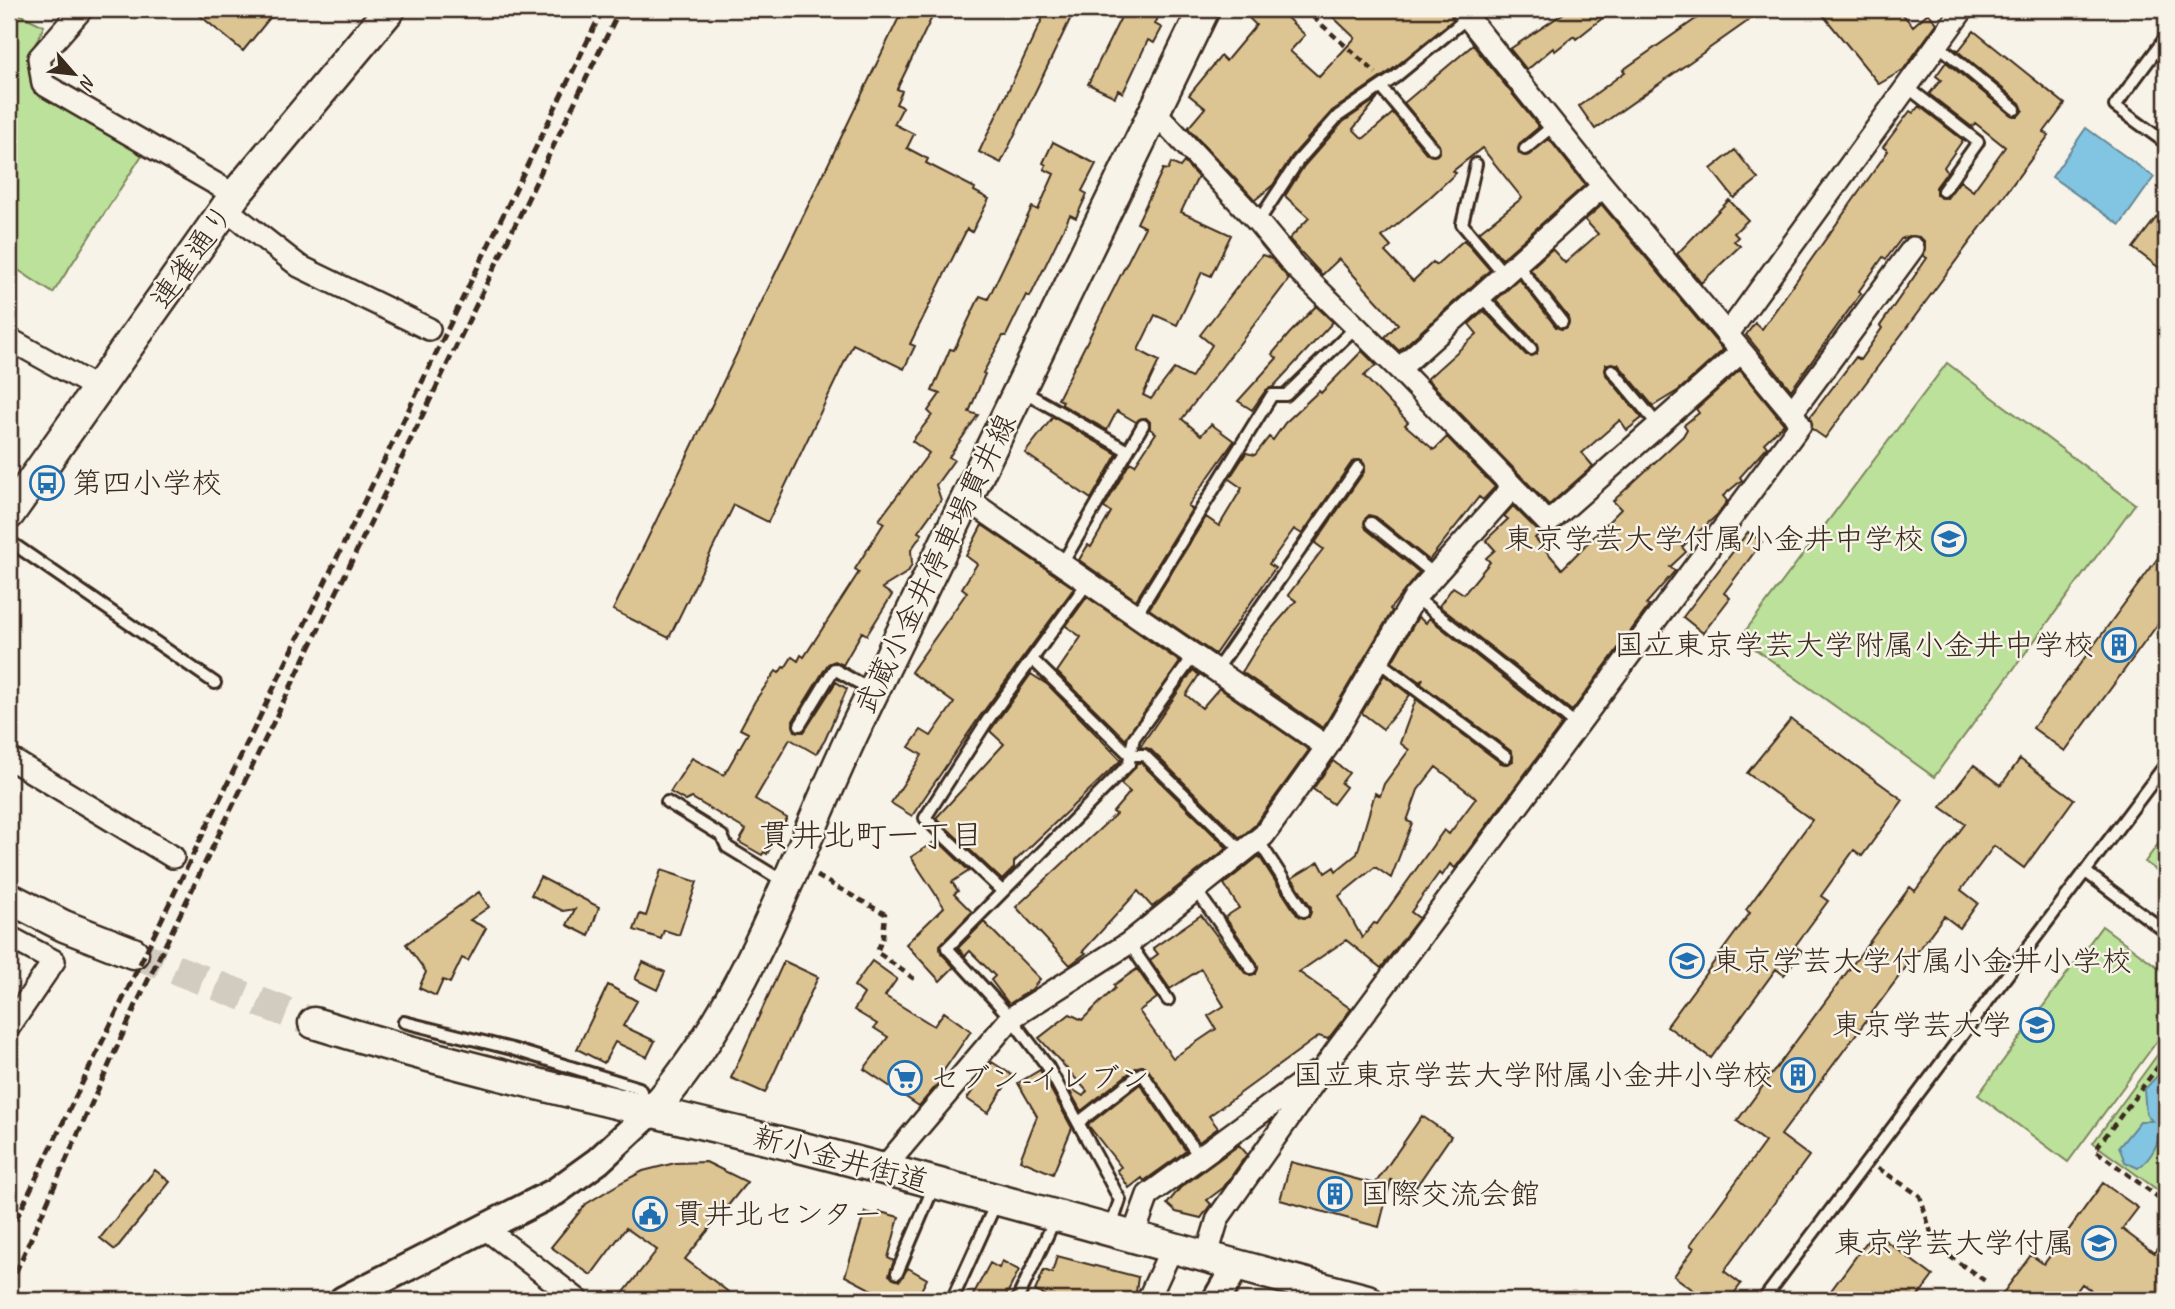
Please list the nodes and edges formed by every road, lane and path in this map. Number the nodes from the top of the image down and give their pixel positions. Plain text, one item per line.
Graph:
1 (82, 9) edge
2 (390, 9) edge
3 (1204, 9) edge
4 (1304, 9) edge
5 (1952, 13) edge
6 (1464, 14) edge
7 (2166, 39) edge
8 (1937, 44) junction
9 (1384, 85) junction
10 (1906, 86) junction
11 (2015, 109) dead end
12 (1156, 113) junction
13 (1554, 125) junction
14 (2166, 143) edge
15 (1433, 149) dead end
16 (1525, 149) dead end
17 (1476, 164) dead end
18 (1603, 186) junction
19 (1943, 191) dead end
20 (231, 202) junction
21 (1258, 222) junction
22 (1913, 248) dead end
23 (1510, 269) junction
24 (1480, 295) junction
25 (1562, 322) dead end
26 (1356, 327) junction
27 (429, 329) dead end
28 (1727, 335) junction
29 (9, 339) edge
30 (1531, 349) dead end
31 (1741, 352) junction
32 (1399, 369) junction
33 (1612, 370) dead end
34 (97, 388) junction
35 (1021, 389) junction
36 (1793, 412) junction
37 (1143, 425) dead end
38 (1658, 425) junction
39 (1128, 451) junction
40 (1358, 467) dead end
41 (19, 483) edge
42 (1512, 488) junction
43 (967, 499) junction
44 (9, 514) edge
45 (1371, 523) dead end
46 (9, 541) edge
47 (1062, 564) junction
48 (1434, 574) junction
49 (1088, 582) junction
50 (1415, 597) junction
51 (1136, 615) junction
52 (1195, 654) junction
53 (1033, 660) junction
54 (1378, 661) junction
55 (1217, 670) junction
56 (215, 683) dead end
57 (873, 691) junction
58 (800, 725) dead end
59 (1578, 726) junction
60 (1327, 747) junction
61 (1130, 755) junction
62 (1506, 757) dead end
63 (9, 758) edge
64 (2166, 764) edge
65 (667, 802) dead end
66 (1251, 846) junction
67 (173, 856) dead end
68 (790, 873) junction
69 (2087, 873) junction
70 (1196, 890) junction
71 (1002, 891) junction
72 (9, 898) edge
73 (1304, 911) dead end
74 (2166, 932) edge
75 (9, 937) edge
76 (1129, 943) junction
77 (133, 953) tunnel mouth
78 (1251, 968) dead end
79 (917, 981) dead end
80 (1168, 1000) dead end
81 (1011, 1018) junction
82 (404, 1022) dead end
83 (314, 1023) tunnel mouth
84 (9, 1027) edge
85 (2166, 1056) edge
86 (1328, 1064) junction
87 (653, 1110) junction
88 (1079, 1122) junction
89 (1198, 1155) junction
90 (1869, 1161) junction
91 (883, 1169) junction
92 (935, 1183) junction
93 (997, 1200) junction
94 (2166, 1203) edge
95 (1056, 1217) junction
96 (486, 1229) junction
97 (1121, 1235) junction
98 (1171, 1250) junction
99 (1206, 1258) junction
100 (1236, 1266) junction
101 (897, 1273) dead end
102 (1988, 1283) dead end
103 (343, 1300) edge
104 (578, 1300) edge
105 (952, 1300) edge
106 (1017, 1300) edge
107 (1148, 1300) edge
108 (1216, 1300) edge
109 (1367, 1300) edge
110 (1763, 1300) edge

1 - 20 street
2 - 20 main road, 連雀通り
3 - 12 main road, 武蔵小金井停車場貫井線
4 - 9 path
5 - 8 street
6 - 9 lane
6 - 13 street
7 - 14 lane
8 - 10 street
8 - 11 lane
9 - 15 lane
9 - 21 lane
10 - 19 lane
10 - 28 street
12 - 21 street
12 - 35 main road, 武蔵小金井停車場貫井線
13 - 16 lane
13 - 18 street
17 - 23 lane
18 - 23 street
18 - 28 street
20 - 27 street
20 - 34 main road, 連雀通り
21 - 26 street
22 - 36 street
23 - 24 street
23 - 25 lane
24 - 30 lane
24 - 32 street
26 - 32 street
26 - 51 lane
28 - 31 street
29 - 34 street
31 - 36 street
31 - 38 street
32 - 42 street
33 - 38 lane
34 - 41 main road, 連雀通り
35 - 39 lane
35 - 43 main road, 武蔵小金井停車場貫井線
36 - 59 street
37 - 39 lane
38 - 42 street
39 - 47 lane
40 - 55 lane
41 - 44 main road, 連雀通り
42 - 48 street
43 - 47 street
43 - 57 main road, 武蔵小金井停車場貫井線
45 - 48 lane
46 - 56 lane
47 - 49 street
48 - 50 street
49 - 51 street
49 - 53 lane
50 - 54 street
50 - 59 lane
51 - 52 street
52 - 55 street
52 - 61 lane
53 - 61 lane
53 - 71 lane
54 - 60 street
54 - 62 lane
55 - 60 street
57 - 58 lane
57 - 68 main road, 武蔵小金井停車場貫井線
59 - 86 street
60 - 66 street
61 - 66 lane
61 - 71 lane
63 - 67 street
64 - 69 lane
65 - 68 lane
66 - 70 street
66 - 73 lane
68 - 79 path
68 - 87 main road, 武蔵小金井停車場貫井線
69 - 74 lane
69 - 90 lane
70 - 76 street
70 - 78 lane
71 - 81 lane
72 - 77 main road
75 - 84 street
76 - 80 lane
76 - 81 street
81 - 88 lane
81 - 91 street
82 - 87 lane
83 - 87 main road, 新小金井街道
85 - 94 path
86 - 89 street
86 - 99 street
87 - 91 main road, 新小金井街道
87 - 96 street
88 - 89 lane
88 - 97 lane
89 - 97 street
90 - 102 path
90 - 110 lane
91 - 92 main road, 新小金井街道
92 - 93 main road, 新小金井街道
92 - 101 lane
93 - 95 main road, 新小金井街道
93 - 105 lane
95 - 97 main road, 新小金井街道
95 - 106 lane
96 - 103 street
96 - 104 street
97 - 98 main road, 新小金井街道
98 - 99 main road, 新小金井街道
98 - 107 street
99 - 100 main road, 新小金井街道
100 - 108 street
100 - 109 main road, 新小金井街道

